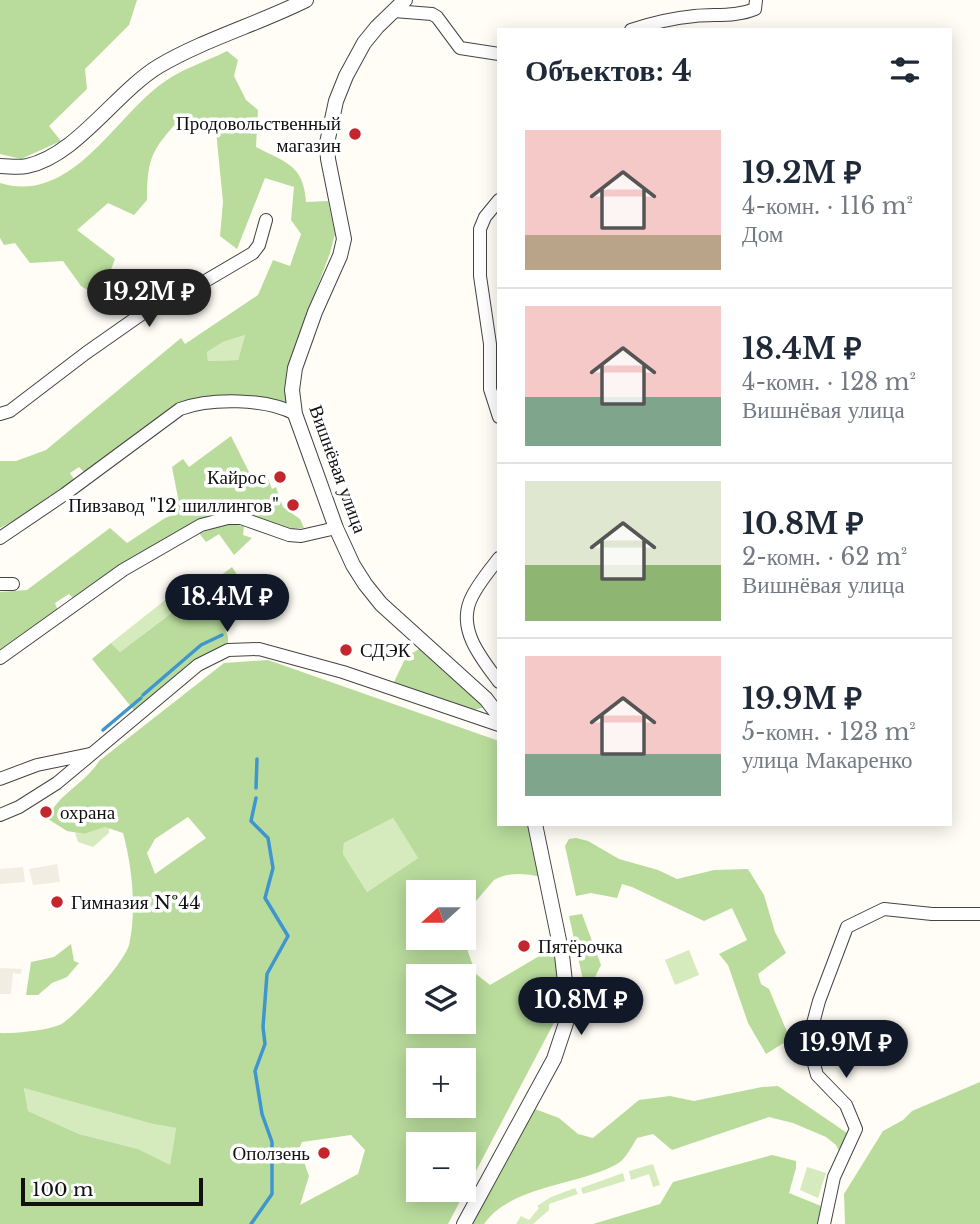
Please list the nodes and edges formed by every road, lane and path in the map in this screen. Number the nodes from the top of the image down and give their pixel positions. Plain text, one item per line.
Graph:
1 (306, 0) edge
2 (757, 0) edge
3 (400, 5) edge
4 (636, 28) edge
5 (497, 54) edge
6 (0, 166) edge
7 (497, 202) edge
8 (266, 220) dead end
9 (497, 411) edge
10 (0, 414) edge
11 (295, 414) junction
12 (336, 528) junction
13 (0, 538) edge
14 (497, 561) edge
15 (0, 658) edge
16 (497, 679) edge
17 (497, 713) edge
18 (497, 724) edge
19 (94, 753) junction
20 (0, 779) edge
21 (0, 816) edge
22 (535, 826) edge
23 (980, 914) edge
24 (464, 1224) edge
25 (824, 1224) edge

1 - 6 street
2 - 4 street
3 - 5 street
3 - 11 street, Вишнёвая улица
7 - 9 street
8 - 10 street
11 - 12 street, Вишнёвая улица
11 - 13 street
12 - 15 street
12 - 17 street, Вишнёвая улица
14 - 16 street
18 - 19 street
19 - 20 street
19 - 21 street
22 - 24 street
23 - 25 street

